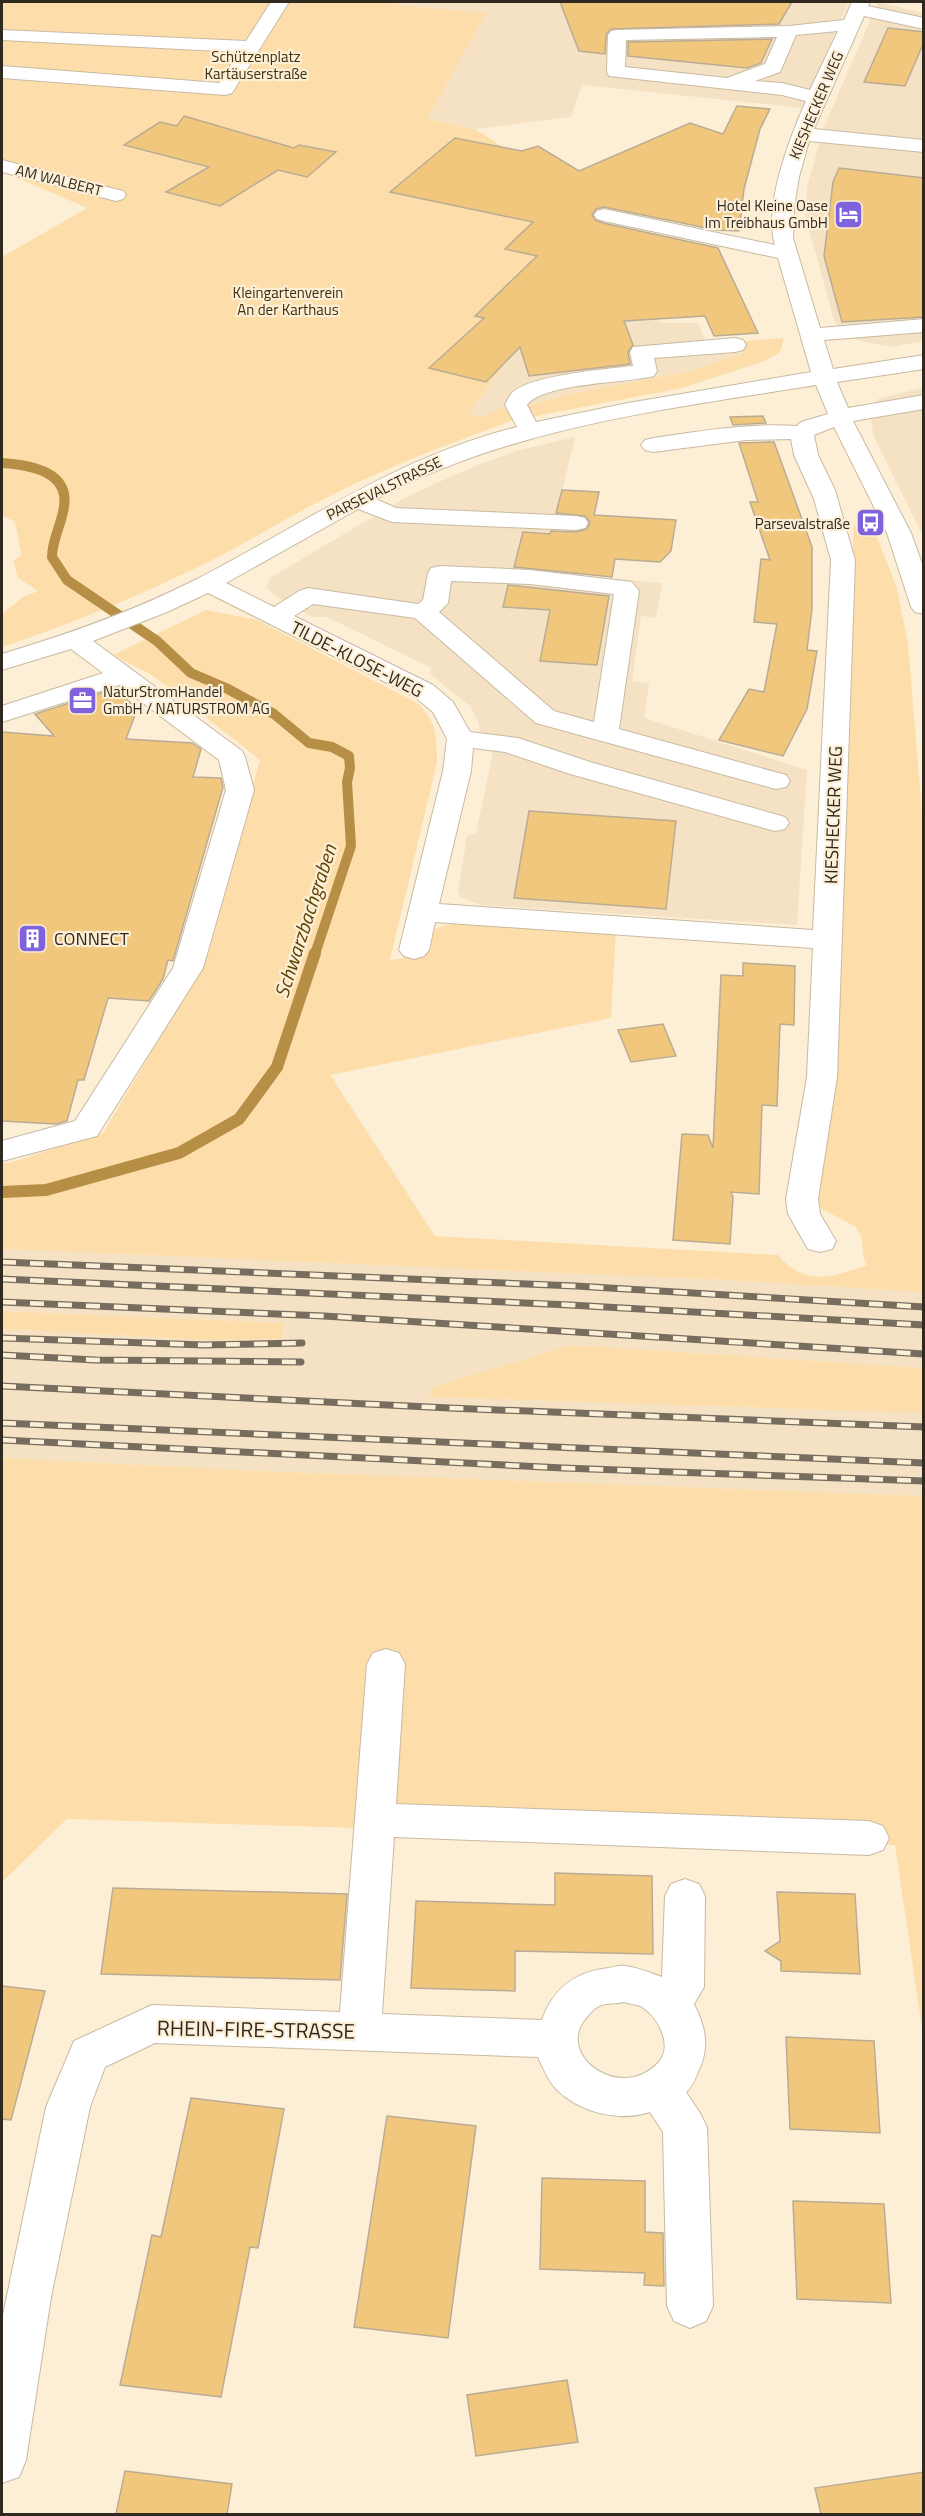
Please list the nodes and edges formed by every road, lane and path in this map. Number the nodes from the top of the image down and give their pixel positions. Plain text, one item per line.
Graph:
1 (280, 2) edge
2 (794, 12) dead end
3 (856, 12) edge
4 (924, 24) edge
5 (789, 32) junction
6 (2, 35) edge
7 (251, 47) junction
8 (2, 72) edge
9 (729, 84) junction
10 (818, 98) junction
11 (802, 134) junction
12 (924, 146) edge
13 (2, 166) edge
14 (116, 195) dead end
15 (604, 216) dead end
16 (788, 254) junction
17 (924, 325) edge
18 (811, 335) junction
19 (735, 345) dead end
20 (924, 362) edge
21 (824, 377) junction
22 (924, 402) edge
23 (841, 419) junction
24 (530, 430) junction
25 (802, 433) junction
26 (653, 445) dead end
27 (356, 499) junction
28 (576, 523) dead end
29 (207, 583) junction
30 (924, 607) edge
31 (423, 612) junction
32 (274, 617) junction
33 (85, 635) junction
34 (2, 662) edge
35 (122, 675) junction
36 (2, 714) edge
37 (605, 734) junction
38 (460, 739) junction
39 (776, 781) dead end
40 (775, 823) dead end
41 (423, 912) junction
42 (828, 940) junction
43 (414, 950) dead end
44 (2, 1151) edge
45 (820, 1241) dead end
46 (386, 1664) dead end
47 (375, 1820) junction
48 (869, 1838) dead end
49 (685, 1896) dead end
50 (666, 2004) junction
51 (360, 2032) junction
52 (556, 2039) junction
53 (659, 2090) junction
54 (690, 2306) dead end
55 (2, 2460) edge

1 - 7 street
2 - 3 street
3 - 4 street
3 - 5 street
3 - 10 street, KIESHECKER WEG
5 - 9 street
5 - 9 street
6 - 7 street
7 - 8 street
9 - 10 street
10 - 11 street, KIESHECKER WEG
11 - 12 street
11 - 16 street, KIESHECKER WEG
13 - 14 street, AM WALBERT
15 - 16 street
16 - 18 street, KIESHECKER WEG
17 - 18 street
18 - 21 street, KIESHECKER WEG
19 - 24 street
20 - 21 street, PARSEVALSTRASSE
21 - 23 street, KIESHECKER WEG
21 - 24 street, PARSEVALSTRASSE
22 - 23 street
23 - 25 street
23 - 30 street, KIESHECKER WEG
24 - 27 street, PARSEVALSTRASSE
25 - 26 street
25 - 42 street, KIESHECKER WEG
27 - 28 street
27 - 29 street, PARSEVALSTRASSE
29 - 32 street, TILDE-KLOSE-WEG
29 - 33 street, PARSEVALSTRASSE
31 - 32 street
31 - 37 street
31 - 37 street
32 - 38 street, TILDE-KLOSE-WEG
33 - 34 street, PARSEVALSTRASSE
33 - 35 street
35 - 36 street
35 - 44 street
37 - 39 street
38 - 40 street
38 - 41 street
41 - 42 street
41 - 43 street
42 - 45 street, KIESHECKER WEG
46 - 47 street
47 - 48 street
47 - 51 street
49 - 50 street
50 - 52 street
50 - 53 street
51 - 52 street, RHEIN-FIRE-STRASSE
51 - 55 street, RHEIN-FIRE-STRASSE
52 - 53 street
53 - 54 street

